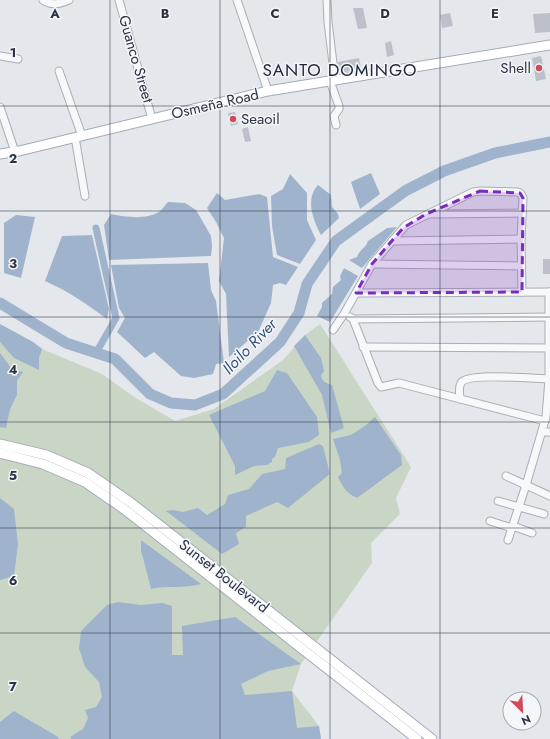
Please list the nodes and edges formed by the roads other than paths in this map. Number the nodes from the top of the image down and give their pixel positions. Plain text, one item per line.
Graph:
1 (43, 0) edge
2 (69, 0) edge
3 (119, 0) edge
4 (237, 0) edge
5 (327, 0) edge
6 (550, 45) edge
7 (0, 56) edge
8 (18, 59) dead end
9 (59, 71) dead end
10 (333, 80) junction
11 (268, 91) junction
12 (0, 107) edge
13 (152, 119) junction
14 (336, 125) dead end
15 (79, 137) junction
16 (15, 152) junction
17 (0, 154) edge
18 (86, 196) dead end
19 (522, 213) junction
20 (426, 214) junction
21 (522, 239) junction
22 (392, 241) junction
23 (372, 264) junction
24 (522, 266) junction
25 (522, 292) junction
26 (549, 292) edge
27 (356, 293) junction
28 (344, 314) junction
29 (549, 317) edge
30 (353, 319) junction
31 (333, 330) dead end
32 (363, 347) junction
33 (550, 348) edge
34 (550, 379) edge
35 (460, 399) junction
36 (549, 406) edge
37 (545, 421) junction
38 (542, 432) junction
39 (550, 432) edge
40 (0, 444) edge
41 (0, 454) edge
42 (506, 476) dead end
43 (526, 484) junction
44 (550, 496) edge
45 (498, 501) dead end
46 (519, 507) junction
47 (544, 514) dead end
48 (145, 520) junction
49 (490, 521) dead end
50 (512, 527) junction
51 (532, 533) dead end
52 (508, 540) dead end
53 (417, 739) edge
54 (432, 739) edge

1 - 2 street
3 - 13 street, Guanco Street
4 - 11 street
5 - 10 street
6 - 10 main road, Osmeña Road
7 - 8 street
9 - 15 street
10 - 11 main road, Osmeña Road
10 - 14 street
11 - 13 main road, Osmeña Road
12 - 16 street
13 - 15 main road, Osmeña Road
15 - 16 main road, Osmeña Road
15 - 18 street
16 - 17 main road, Osmeña Road
19 - 20 street
19 - 20 street
19 - 21 street
20 - 22 street
21 - 22 street
21 - 24 street
22 - 23 street
23 - 24 street
23 - 27 street
24 - 25 street
25 - 26 street
25 - 27 street
26 - 29 street
27 - 28 street
28 - 30 street
28 - 31 street
29 - 30 street
29 - 33 street
30 - 32 street
32 - 33 street
32 - 35 street
33 - 34 street
34 - 35 street
34 - 36 street
35 - 37 street
36 - 37 street
37 - 38 street
38 - 39 street
38 - 43 street
40 - 48 main road, Sunset Boulevard
41 - 48 main road, Sunset Boulevard
42 - 43 street
43 - 44 street
43 - 46 street
45 - 46 street
46 - 47 street
46 - 50 street
48 - 53 main road, Sunset Boulevard
48 - 54 main road, Sunset Boulevard
49 - 50 street
50 - 51 street
50 - 52 street

